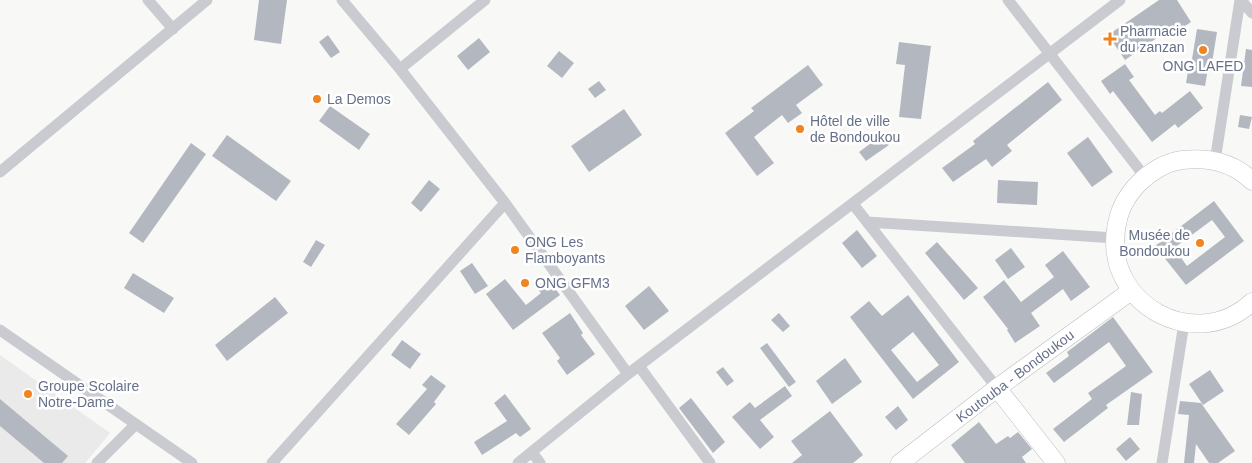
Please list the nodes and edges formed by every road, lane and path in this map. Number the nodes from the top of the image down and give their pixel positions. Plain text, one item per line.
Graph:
1 (148, 0) edge
2 (208, 0) edge
3 (342, 0) edge
4 (485, 0) edge
5 (1008, 0) edge
6 (1120, 0) edge
7 (1241, 0) edge
8 (1252, 13) edge
9 (173, 29) junction
10 (1050, 54) junction
11 (400, 69) junction
12 (1215, 161) junction
13 (0, 172) edge
14 (1145, 177) junction
15 (1252, 181) edge
16 (505, 203) junction
17 (853, 204) junction
18 (866, 222) junction
19 (1115, 238) junction
20 (1131, 291) junction
21 (1252, 302) edge
22 (1184, 323) junction
23 (0, 330) edge
24 (639, 366) junction
25 (628, 374) junction
26 (997, 388) junction
27 (136, 424) junction
28 (532, 452) junction
29 (97, 463) edge
30 (192, 463) edge
31 (272, 463) edge
32 (518, 463) edge
33 (540, 463) edge
34 (710, 463) edge
35 (900, 463) edge
36 (1056, 463) edge
37 (1162, 463) edge

1 - 9 street
2 - 9 street
3 - 11 street
4 - 11 street
5 - 10 street
6 - 10 street
7 - 8 street
7 - 12 street
9 - 13 street
10 - 14 street
10 - 17 street
11 - 16 street
12 - 14 main road
12 - 15 main road
14 - 19 main road
16 - 25 street
16 - 31 street
17 - 18 street
17 - 24 street
18 - 19 street
18 - 26 street
19 - 20 main road
20 - 22 main road
20 - 26 main road, Koutouba - Bondoukou
21 - 22 main road
22 - 37 street
23 - 27 street
24 - 25 street
24 - 34 street
25 - 28 street
26 - 35 main road, Koutouba - Bondoukou
26 - 36 main road
27 - 29 street
27 - 30 street
28 - 32 street
28 - 33 street

